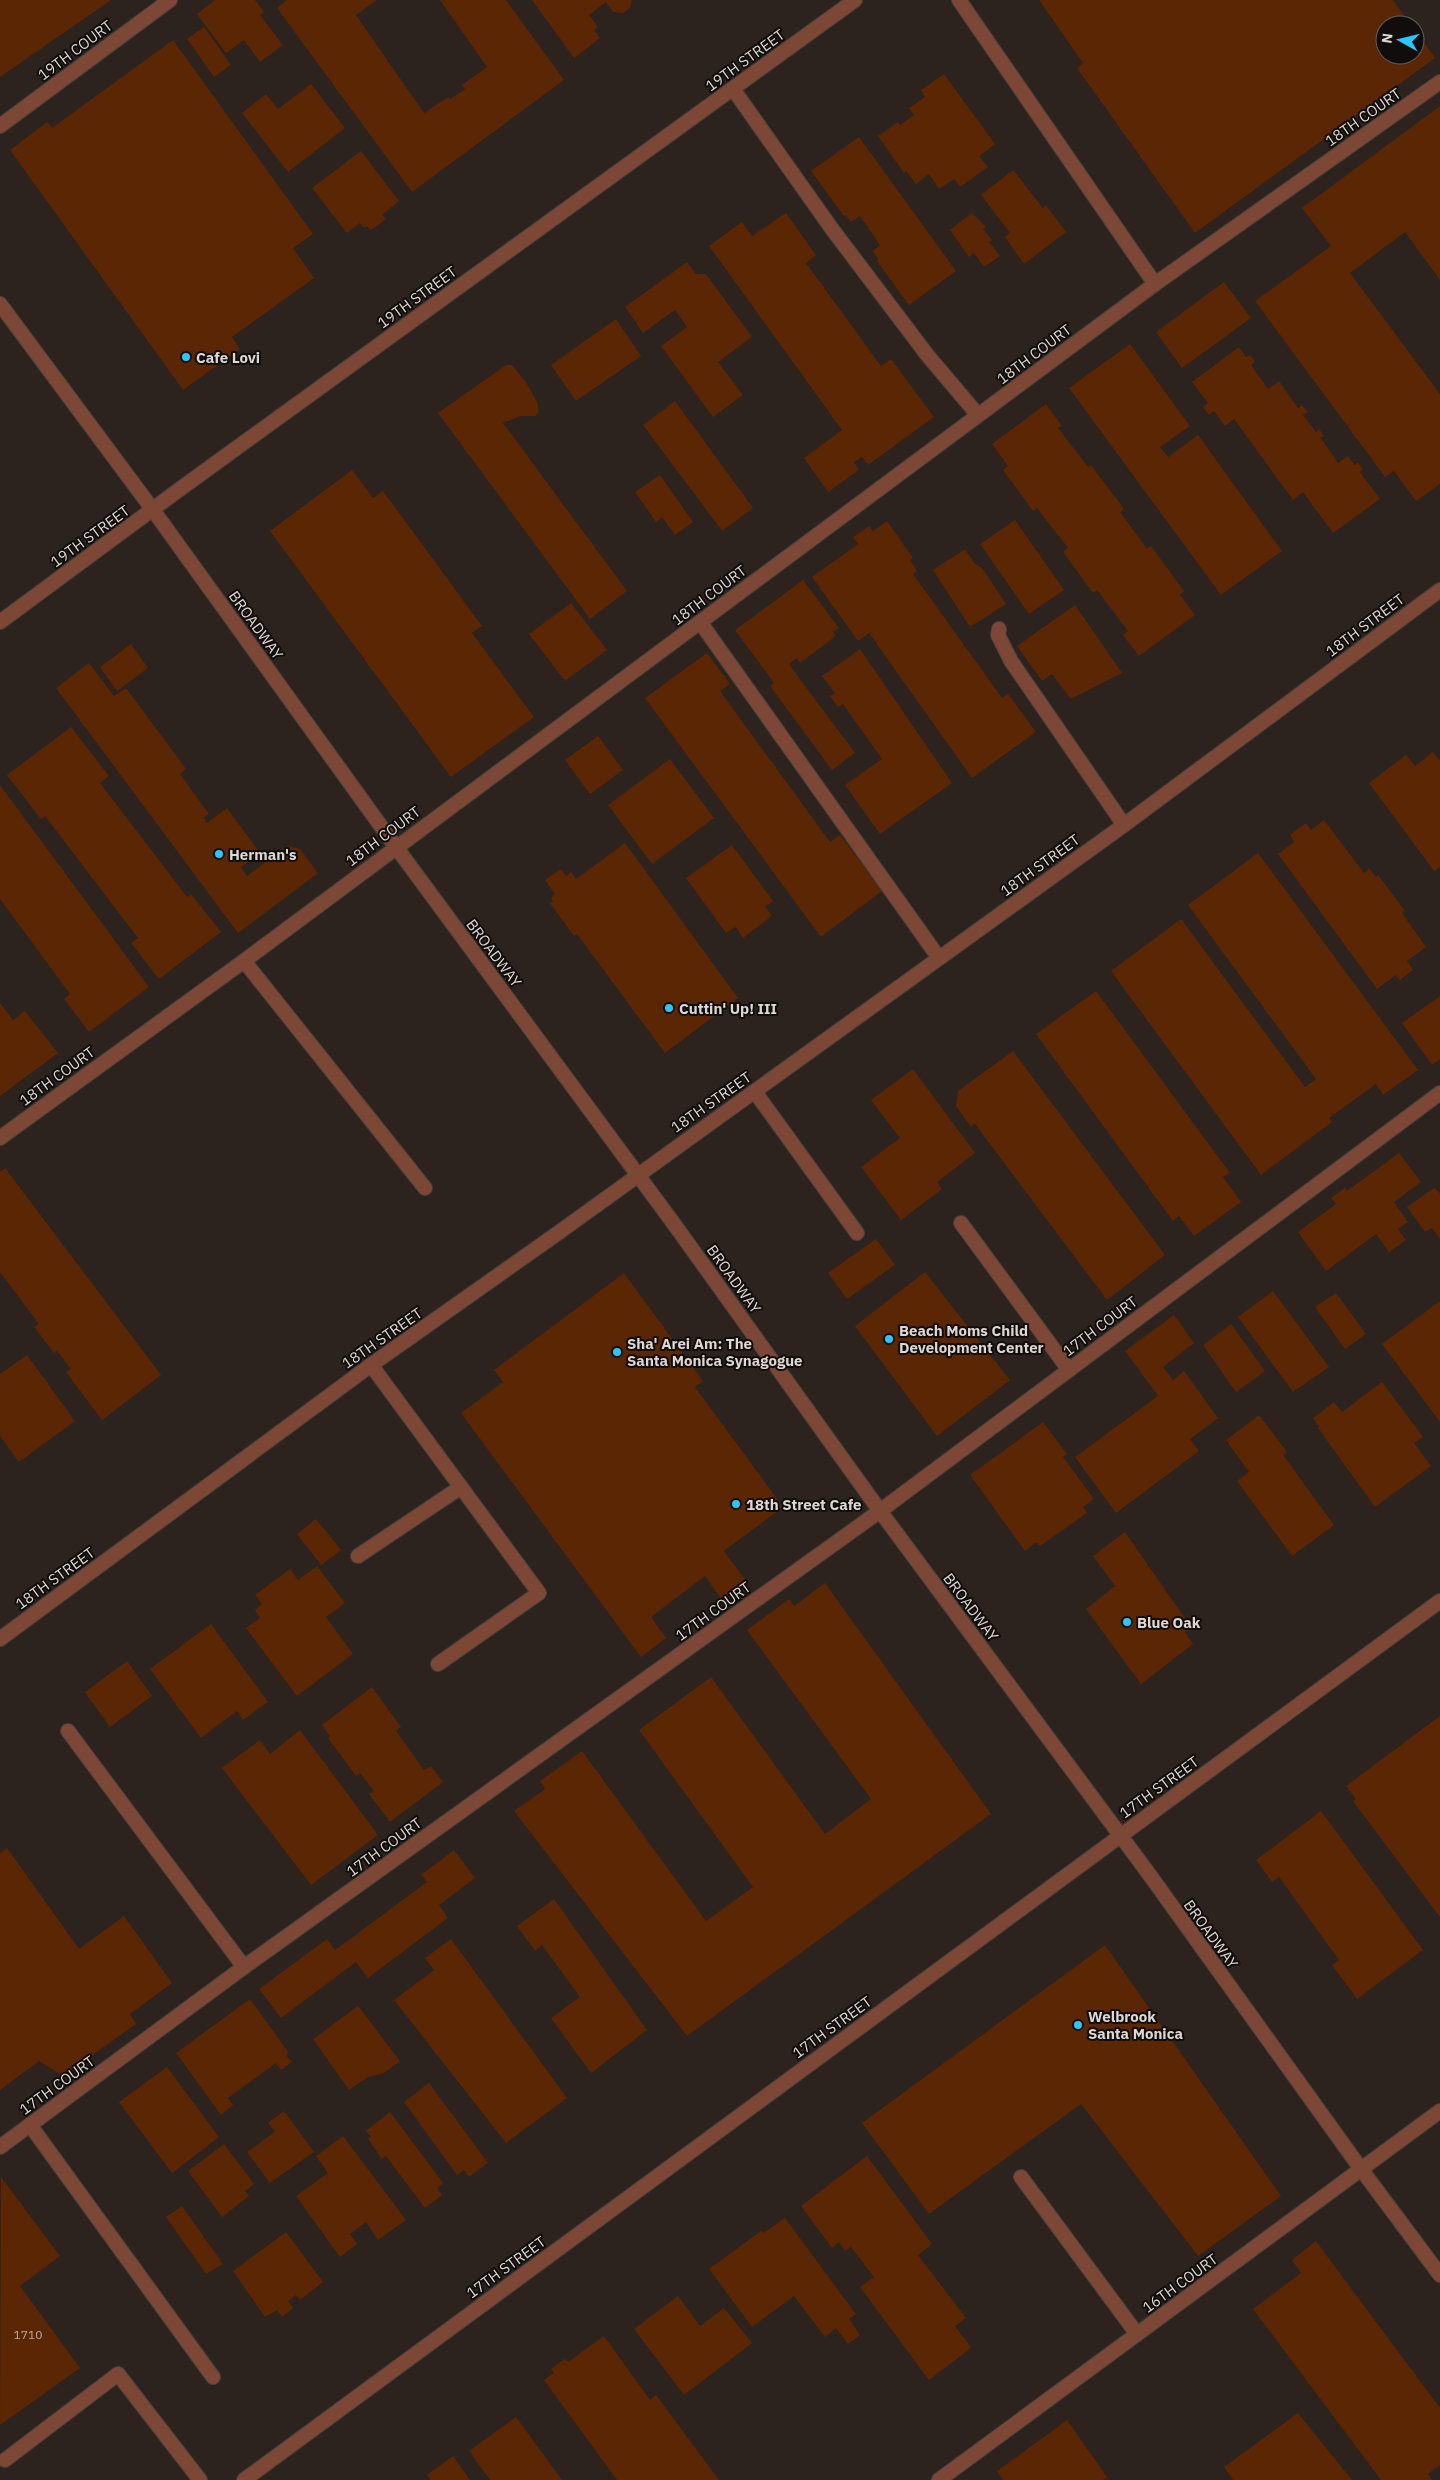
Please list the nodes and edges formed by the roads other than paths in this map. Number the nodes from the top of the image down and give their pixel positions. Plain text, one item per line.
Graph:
1 (170, 0) edge
2 (855, 0) edge
3 (960, 0) edge
4 (1440, 82) edge
5 (733, 88) junction
6 (0, 126) edge
7 (1154, 284) junction
8 (0, 304) edge
9 (978, 415) junction
10 (153, 510) junction
11 (1440, 590) edge
12 (0, 622) edge
13 (700, 622) junction
14 (999, 629) dead end
15 (1124, 824) junction
16 (396, 847) junction
17 (939, 958) junction
18 (244, 961) junction
19 (755, 1092) junction
20 (1440, 1093) edge
21 (0, 1138) edge
22 (638, 1174) junction
23 (425, 1188) dead end
24 (961, 1223) dead end
25 (857, 1233) dead end
26 (371, 1365) junction
27 (1069, 1370) junction
28 (461, 1487) junction
29 (880, 1511) junction
30 (358, 1556) dead end
31 (1440, 1601) edge
32 (0, 1639) edge
33 (438, 1664) dead end
34 (68, 1731) dead end
35 (1121, 1836) junction
36 (244, 1967) junction
37 (1440, 2111) edge
38 (30, 2125) junction
39 (0, 2147) edge
40 (1361, 2169) junction
41 (1021, 2177) dead end
42 (1440, 2275) edge
43 (1137, 2334) junction
44 (213, 2377) dead end
45 (5, 2460) dead end
46 (200, 2480) edge
47 (244, 2480) edge
48 (939, 2480) edge

1 - 6 street, 19TH COURT
2 - 5 street, 19TH STREET
3 - 7 street
4 - 7 street, 18TH COURT
5 - 9 street
5 - 10 street, 19TH STREET
7 - 9 street, 18TH COURT
8 - 10 street, BROADWAY
9 - 13 street, 18TH COURT
10 - 12 street, 19TH STREET
10 - 16 street, BROADWAY
11 - 15 street, 18TH STREET
13 - 16 street, 18TH COURT
13 - 17 street
14 - 15 street
15 - 17 street, 18TH STREET
16 - 18 street, 18TH COURT
16 - 22 street, BROADWAY
17 - 19 street, 18TH STREET
18 - 21 street, 18TH COURT
18 - 23 street
19 - 22 street, 18TH STREET
19 - 25 street
20 - 27 street, 17TH COURT
22 - 26 street, 18TH STREET
22 - 29 street, BROADWAY
24 - 27 street
26 - 28 street
26 - 32 street, 18TH STREET
27 - 29 street, 17TH COURT
28 - 30 street
28 - 33 street
29 - 35 street, BROADWAY
29 - 36 street, 17TH COURT
31 - 35 street, 17TH STREET
34 - 36 street
35 - 40 street, BROADWAY
35 - 47 street, 17TH STREET
36 - 38 street, 17TH COURT
37 - 40 street, 16TH COURT
38 - 39 street, 17TH COURT
38 - 44 street
40 - 42 street, BROADWAY
40 - 43 street, 16TH COURT
41 - 43 street
43 - 48 street, 16TH COURT
45 - 46 street

